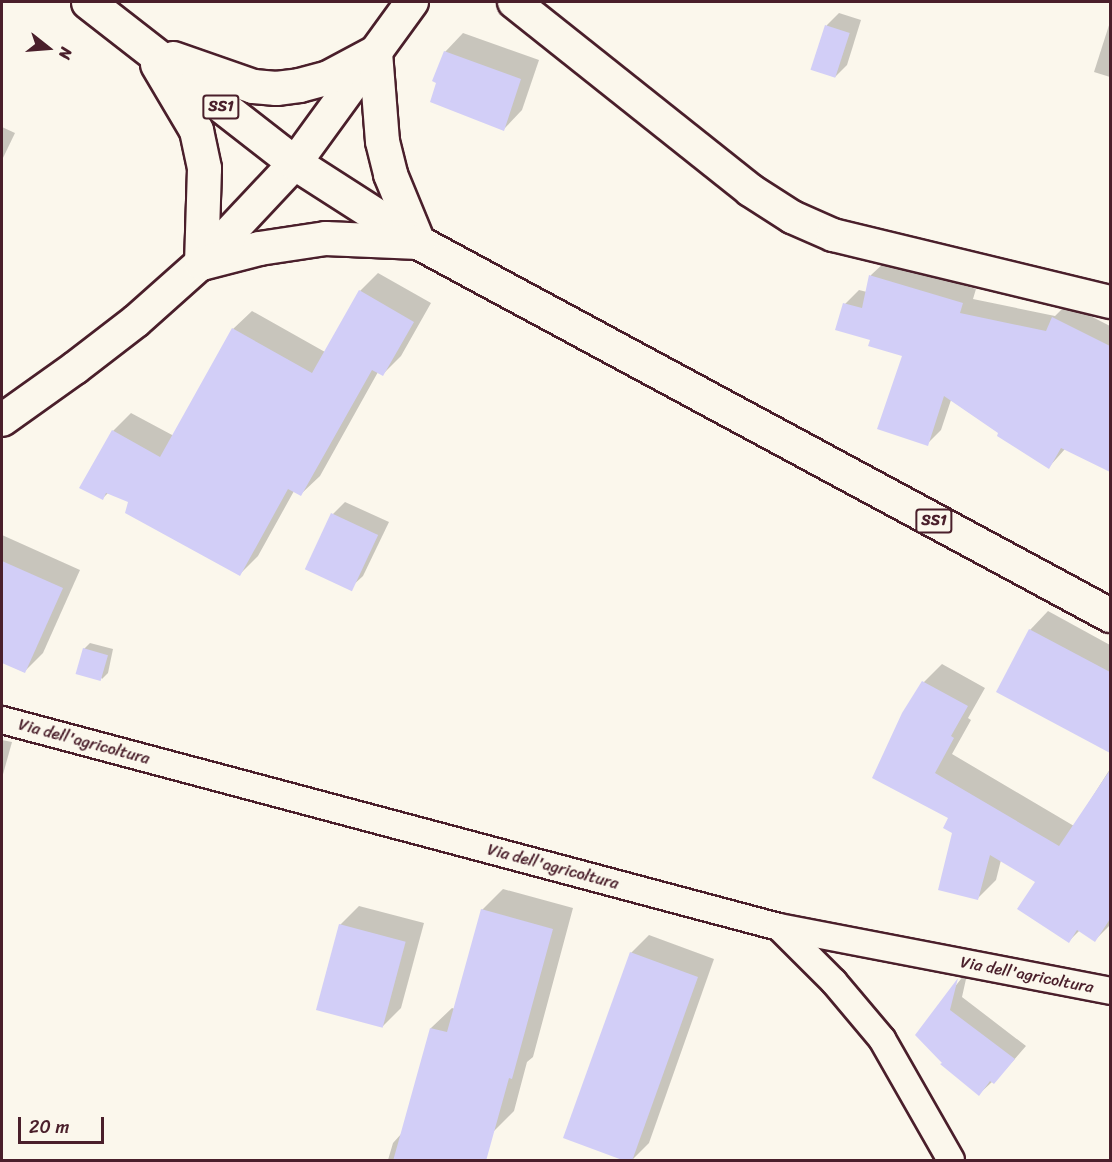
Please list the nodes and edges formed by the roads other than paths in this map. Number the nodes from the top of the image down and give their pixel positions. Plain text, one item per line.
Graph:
1 (88, 2) edge
2 (412, 2) edge
3 (514, 2) edge
4 (148, 50) junction
5 (375, 52) junction
6 (295, 164) junction
7 (418, 242) junction
8 (201, 263) junction
9 (1110, 303) edge
10 (2, 420) edge
11 (1110, 615) edge
12 (2, 720) edge
13 (778, 927) junction
14 (1110, 991) edge
15 (951, 1161) edge

1 - 4 main road, SS1
2 - 5 street
3 - 9 street
4 - 5 main road
4 - 6 main road, SS1
4 - 8 main road
5 - 6 street
5 - 7 main road
6 - 7 main road, SS1
6 - 8 street
7 - 8 main road
7 - 11 main road, SS1
8 - 10 street
12 - 13 street, Via dell'agricoltura
13 - 14 street, Via dell'agricoltura
13 - 15 street

